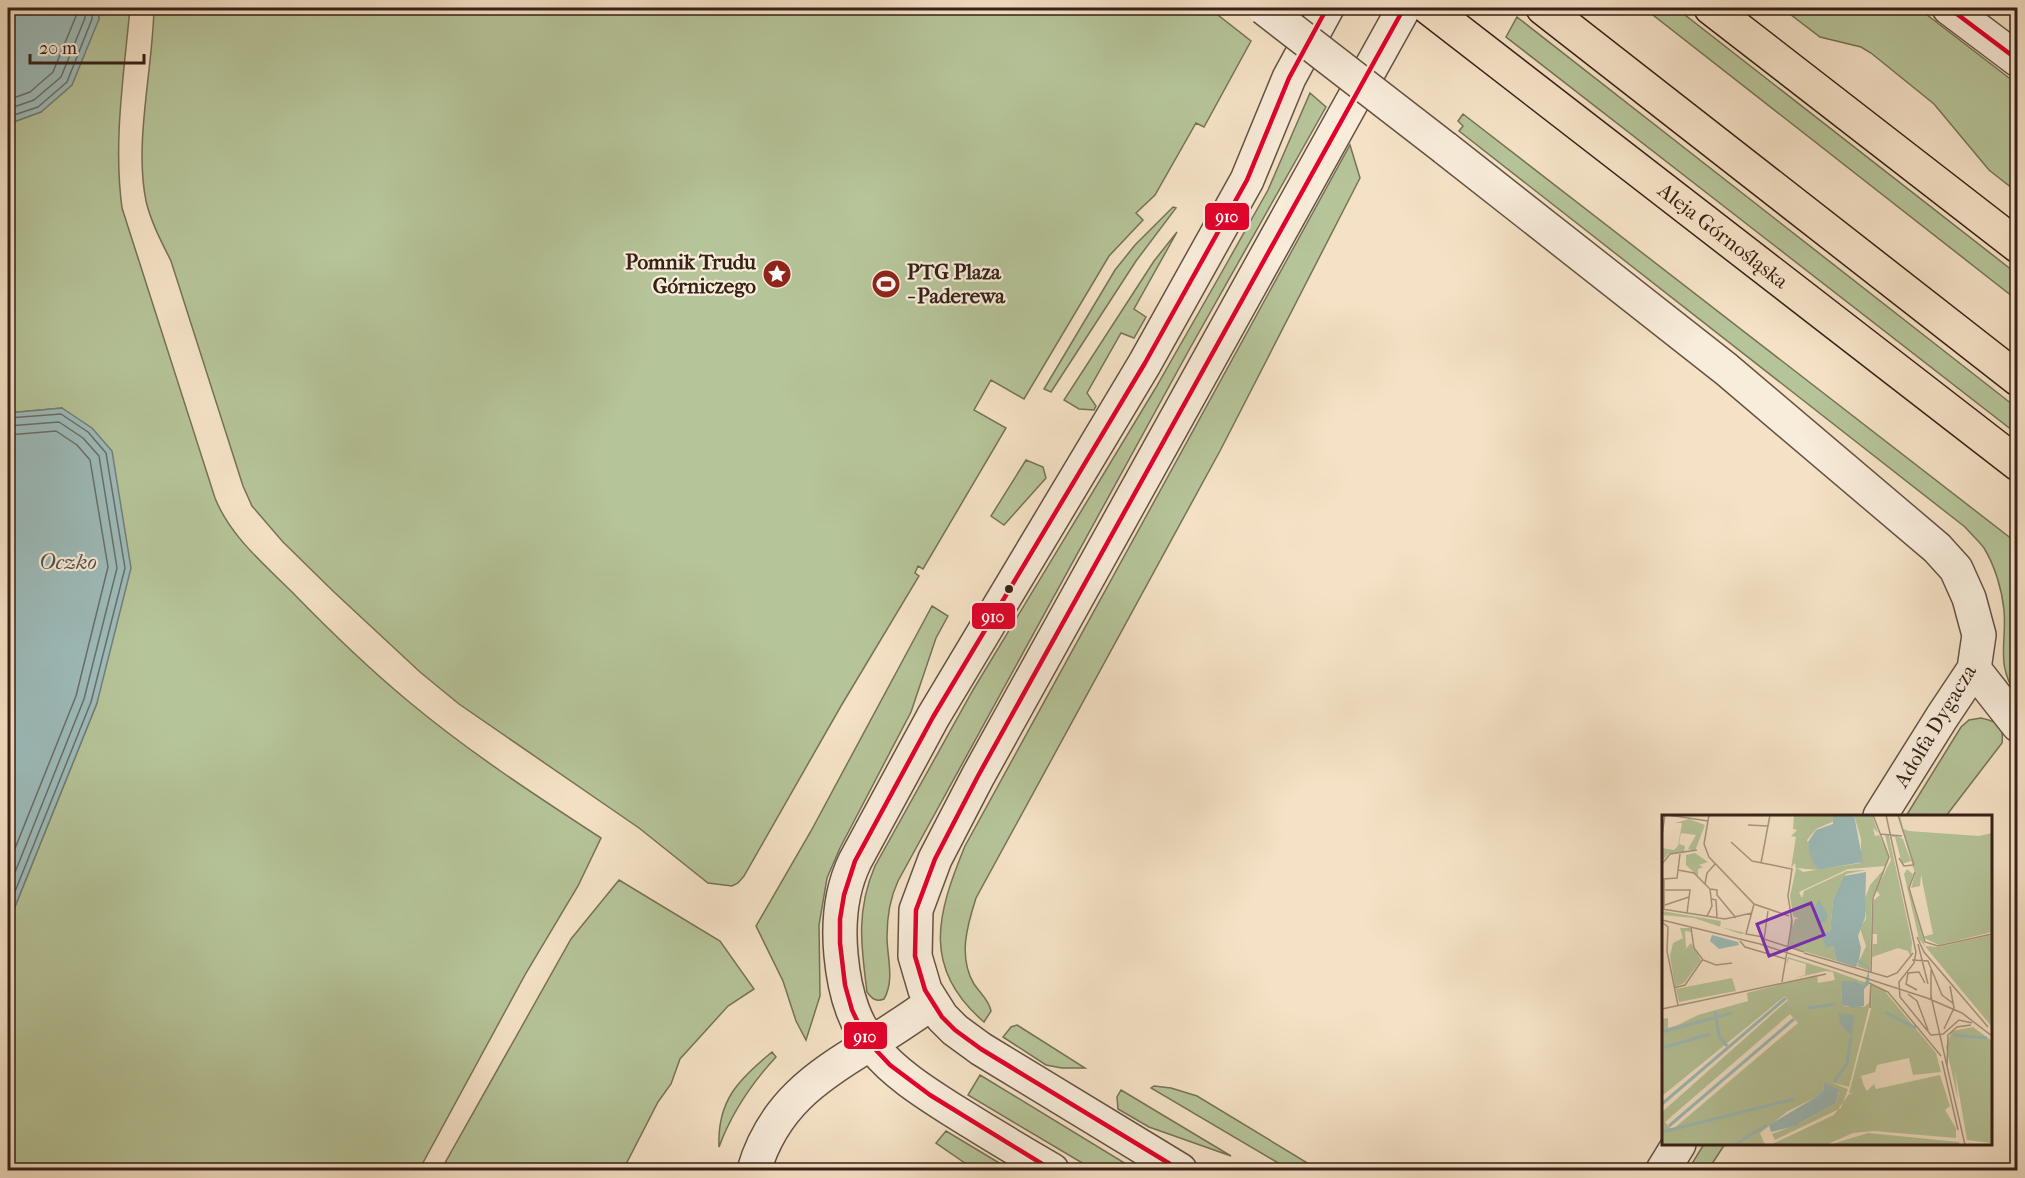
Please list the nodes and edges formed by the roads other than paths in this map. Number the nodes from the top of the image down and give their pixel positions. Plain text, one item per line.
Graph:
1 (1264, 8) edge
2 (1327, 8) edge
3 (1404, 8) edge
4 (1429, 8) edge
5 (1543, 8) edge
6 (1712, 8) edge
7 (1949, 8) edge
8 (2018, 60) edge
9 (2018, 246) edge
10 (2018, 379) edge
11 (2018, 464) edge
12 (1974, 669) junction
13 (2018, 725) edge
14 (1881, 815) edge
15 (932, 1003) junction
16 (871, 1044) junction
17 (1678, 1145) edge
18 (754, 1170) edge
19 (1052, 1170) edge
20 (1180, 1170) edge
21 (1663, 1170) edge

1 - 12 street, Adolfa Dygacza, bridge
2 - 16 street
3 - 15 street
4 - 11 main road, Aleja Górnośląska
5 - 10 main road
6 - 9 main road
7 - 8 street
12 - 13 street
12 - 14 street, Adolfa Dygacza
15 - 16 street
15 - 20 street
16 - 18 street
16 - 19 street
17 - 21 street

